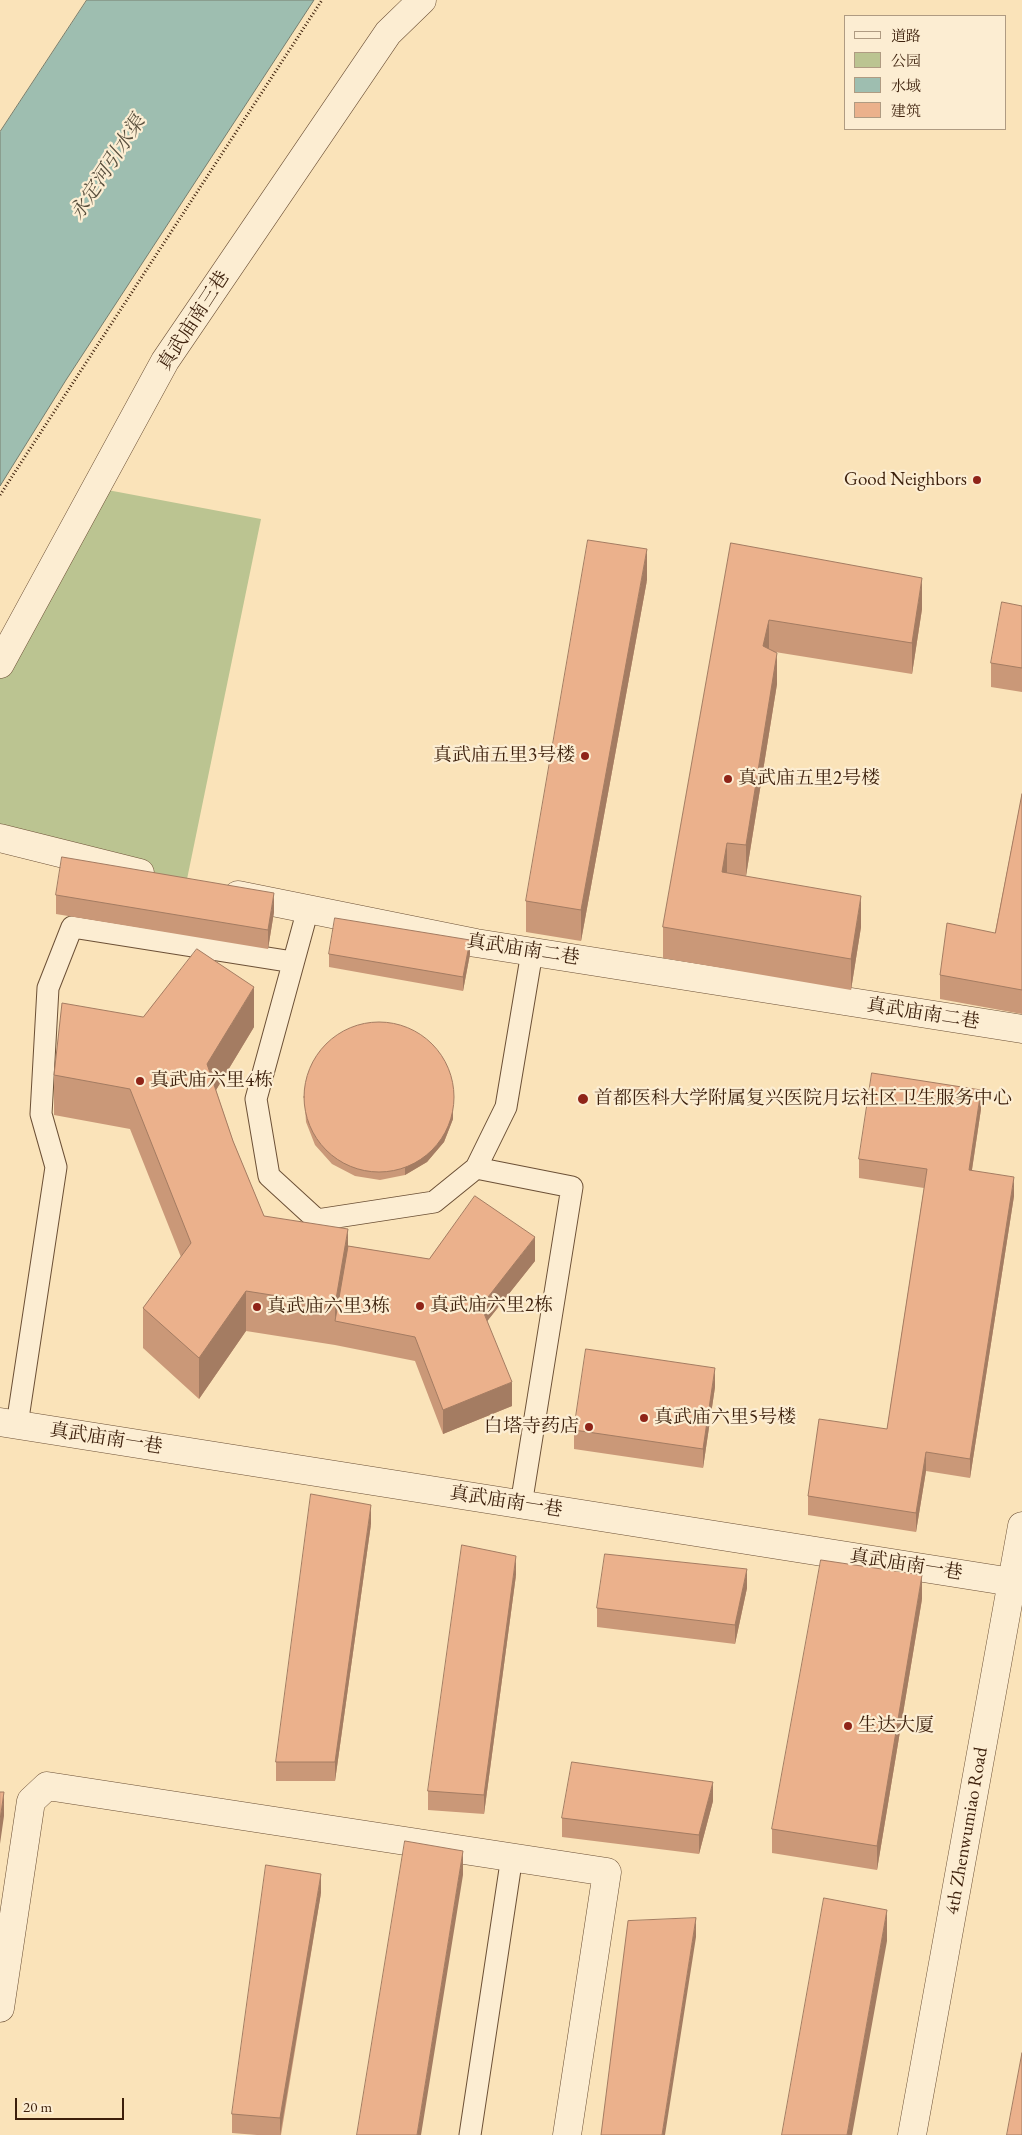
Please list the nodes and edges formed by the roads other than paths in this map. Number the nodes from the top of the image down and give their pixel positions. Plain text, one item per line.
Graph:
1 (422, 0) edge
2 (0, 664) edge
3 (0, 838) edge
4 (166, 880) edge
5 (214, 890) edge
6 (308, 909) junction
7 (532, 952) junction
8 (293, 962) junction
9 (1022, 1030) edge
10 (476, 1168) junction
11 (8, 1424) edge
12 (521, 1505) junction
13 (1022, 1526) edge
14 (1012, 1582) junction
15 (512, 1856) junction
16 (0, 2008) edge
17 (470, 2135) edge
18 (567, 2135) edge
19 (912, 2135) edge

1 - 2 street, 真武庙南三巷
3 - 4 street
5 - 6 street, 真武庙南二巷
6 - 7 street, 真武庙南二巷
6 - 8 lane
7 - 9 street, 真武庙南二巷
7 - 10 lane
8 - 10 lane
8 - 11 lane
10 - 12 lane
11 - 12 street, 真武庙南一巷
12 - 14 street, 真武庙南一巷
13 - 14 street, 4th Zhenwumiao Road
14 - 19 street, 4th Zhenwumiao Road
15 - 16 street
15 - 17 lane
15 - 18 street

